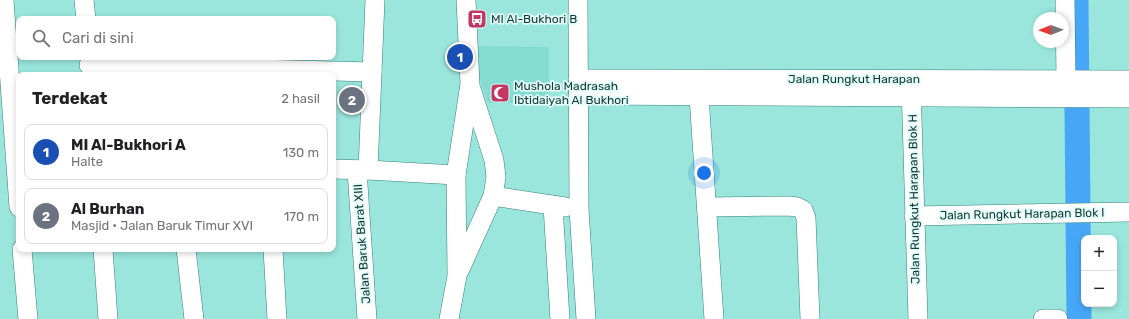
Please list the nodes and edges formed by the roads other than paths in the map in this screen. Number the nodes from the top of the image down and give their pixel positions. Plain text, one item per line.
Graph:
1 (4, 0) edge
2 (84, 0) edge
3 (375, 0) edge
4 (466, 0) edge
5 (578, 0) edge
6 (1065, 0) edge
7 (86, 16) edge
8 (89, 66) edge
9 (372, 72) junction
10 (1129, 80) edge
11 (470, 84) junction
12 (578, 87) junction
13 (1076, 87) junction
14 (911, 88) junction
15 (699, 96) junction
16 (1129, 98) edge
17 (16, 166) edge
18 (336, 170) edge
19 (362, 170) junction
20 (456, 175) junction
21 (493, 196) junction
22 (553, 206) junction
23 (707, 207) junction
24 (579, 209) junction
25 (1129, 212) edge
26 (914, 216) junction
27 (22, 252) edge
28 (103, 252) edge
29 (186, 252) edge
30 (273, 252) edge
31 (457, 276) junction
32 (28, 319) edge
33 (108, 319) edge
34 (194, 319) edge
35 (278, 319) edge
36 (367, 319) edge
37 (449, 319) edge
38 (560, 319) edge
39 (586, 319) edge
40 (714, 319) edge
41 (810, 319) edge
42 (918, 319) edge
43 (1043, 319) edge
44 (1058, 319) edge

1 - 17 street
2 - 7 street
3 - 9 street, Jalan Baruk Barat XIII
4 - 11 street
5 - 12 street
6 - 13 street
8 - 9 street
9 - 19 street, Jalan Baruk Barat XIII
10 - 13 street, Jalan Rungkut Harapan
11 - 20 street
11 - 21 street
12 - 14 street, Jalan Rungkut Harapan
12 - 15 street, Jalan Rungkut Harapan
12 - 24 street
13 - 14 street, Jalan Rungkut Harapan
13 - 16 street, Jalan Rungkut Harapan
14 - 15 street, Jalan Rungkut Harapan
14 - 26 street, Jalan Rungkut Harapan Blok H
15 - 23 street
18 - 19 street
19 - 20 street
19 - 36 street, Jalan Baruk Barat XIII
20 - 31 street
21 - 22 street
21 - 31 street
22 - 24 street
22 - 38 street
23 - 40 street
23 - 41 street
24 - 39 street
25 - 26 street, Jalan Rungkut Harapan Blok I
26 - 42 street, Jalan Rungkut Harapan Blok H
27 - 32 street
28 - 33 street
29 - 34 street
30 - 35 street
31 - 37 street
43 - 44 street

